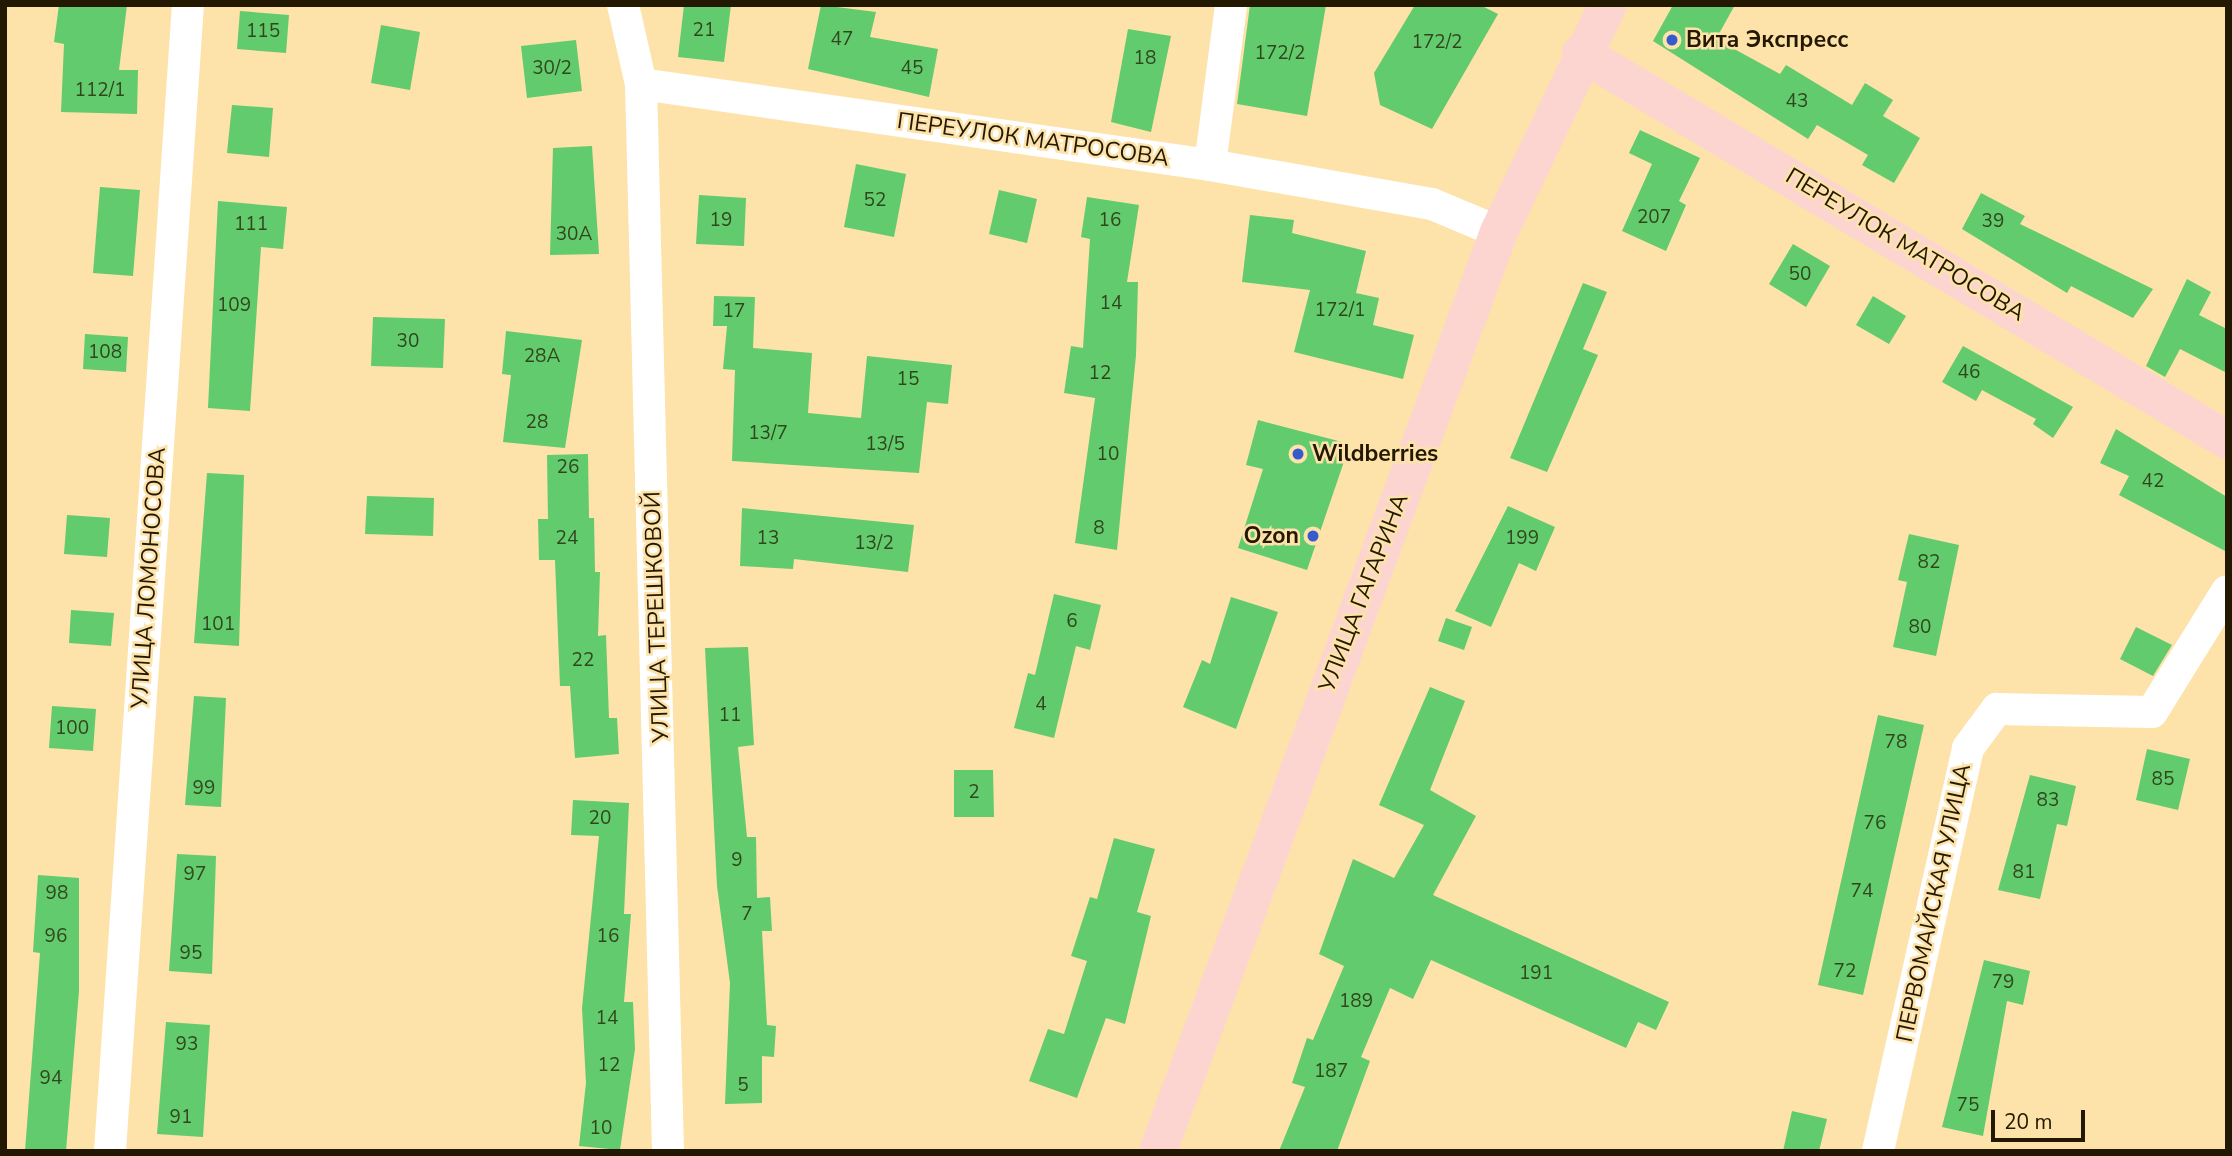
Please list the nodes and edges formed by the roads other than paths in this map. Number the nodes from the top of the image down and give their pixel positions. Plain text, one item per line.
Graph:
1 (188, 5) edge
2 (623, 5) edge
3 (1231, 5) edge
4 (1608, 5) edge
5 (1581, 53) junction
6 (641, 84) junction
7 (1210, 165) junction
8 (1499, 232) junction
9 (2227, 440) edge
10 (2227, 591) edge
11 (110, 1151) edge
12 (667, 1151) edge
13 (1158, 1151) edge
14 (1878, 1151) edge

1 - 11 street, УЛИЦА ЛОМОНОСОВА
2 - 6 street
3 - 7 street
4 - 5 main road, УЛИЦА ГАГАРИНА
5 - 8 main road, УЛИЦА ГАГАРИНА
5 - 9 main road, ПЕРЕУЛОК МАТРОСОВА
6 - 7 street, ПЕРЕУЛОК МАТРОСОВА
6 - 12 street, УЛИЦА ТЕРЕШКОВОЙ
7 - 8 street, ПЕРЕУЛОК МАТРОСОВА
8 - 13 main road, УЛИЦА ГАГАРИНА
10 - 14 street, ПЕРВОМАЙСКАЯ УЛИЦА

